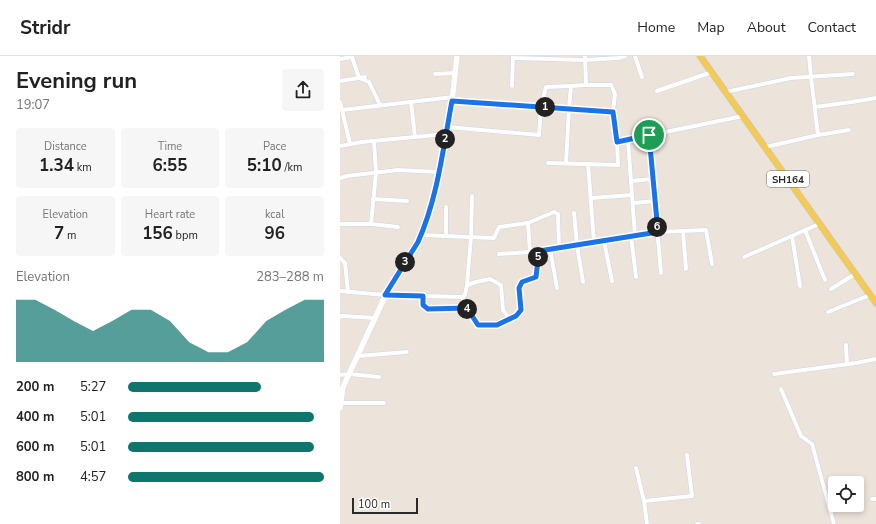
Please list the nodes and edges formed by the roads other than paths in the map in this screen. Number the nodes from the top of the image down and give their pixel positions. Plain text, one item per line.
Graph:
1 (457, 56) edge
2 (625, 56) edge
3 (635, 56) edge
4 (700, 56) edge
5 (809, 56) edge
6 (512, 57) edge
7 (585, 58) edge
8 (340, 59) edge
9 (712, 72) junction
10 (455, 73) junction
11 (435, 74) dead end
12 (853, 74) dead end
13 (365, 77) dead end
14 (811, 77) junction
15 (359, 78) junction
16 (642, 78) dead end
17 (340, 82) edge
18 (586, 85) junction
19 (512, 86) dead end
20 (571, 86) junction
21 (657, 91) dead end
22 (726, 92) junction
23 (876, 98) edge
24 (452, 99) junction
25 (340, 102) edge
26 (411, 102) junction
27 (380, 105) junction
28 (541, 106) junction
29 (815, 107) junction
30 (569, 108) junction
31 (342, 110) junction
32 (613, 112) junction
33 (743, 116) junction
34 (447, 127) junction
35 (849, 130) dead end
36 (446, 134) junction
37 (649, 135) junction
38 (818, 135) junction
39 (415, 137) junction
40 (628, 140) junction
41 (374, 141) junction
42 (617, 142) junction
43 (350, 144) junction
44 (340, 146) edge
45 (766, 147) junction
46 (548, 163) dead end
47 (566, 163) junction
48 (588, 164) junction
49 (439, 172) junction
50 (376, 173) junction
51 (340, 178) edge
52 (653, 179) junction
53 (631, 181) junction
54 (632, 195) junction
55 (472, 196) dead end
56 (591, 198) junction
57 (373, 199) junction
58 (406, 201) dead end
59 (655, 201) junction
60 (633, 204) junction
61 (446, 207) dead end
62 (574, 213) dead end
63 (340, 224) edge
64 (371, 224) junction
65 (528, 224) junction
66 (820, 224) junction
67 (398, 227) dead end
68 (805, 230) junction
69 (683, 231) junction
70 (658, 232) junction
71 (421, 235) junction
72 (446, 236) junction
73 (633, 236) junction
74 (792, 236) junction
75 (471, 237) junction
76 (604, 241) junction
77 (594, 242) junction
78 (577, 245) junction
79 (559, 248) junction
80 (550, 249) junction
81 (539, 251) junction
82 (530, 252) junction
83 (499, 254) dead end
84 (744, 257) dead end
85 (340, 258) edge
86 (712, 264) dead end
87 (686, 269) dead end
88 (661, 274) dead end
89 (856, 274) junction
90 (636, 277) dead end
91 (612, 280) dead end
92 (825, 280) dead end
93 (583, 282) dead end
94 (467, 285) junction
95 (800, 286) dead end
96 (557, 288) dead end
97 (831, 289) dead end
98 (340, 291) edge
99 (348, 292) junction
100 (385, 295) junction
101 (870, 295) junction
102 (423, 296) junction
103 (462, 297) junction
104 (876, 303) edge
105 (467, 308) junction
106 (828, 312) dead end
107 (341, 315) edge
108 (375, 318) junction
109 (510, 319) junction
110 (846, 345) dead end
111 (407, 352) dead end
112 (358, 356) junction
113 (876, 359) edge
114 (847, 364) junction
115 (348, 374) junction
116 (774, 374) dead end
117 (340, 375) edge
118 (379, 377) dead end
119 (781, 389) dead end
120 (384, 403) dead end
121 (340, 405) edge
122 (687, 455) dead end
123 (636, 468) dead end
124 (644, 502) junction
125 (647, 524) edge
126 (834, 524) edge

1 - 10 main road
2 - 7 street
3 - 16 street
4 - 9 main road, SH164
5 - 14 street
6 - 7 street
6 - 19 street
7 - 18 street
8 - 15 street
9 - 21 street
9 - 22 main road, SH164
10 - 11 street
10 - 24 main road
12 - 14 street
13 - 15 street
14 - 22 street
14 - 29 street
15 - 17 street
15 - 27 street
18 - 20 street
18 - 32 street
20 - 28 street
20 - 30 street
22 - 33 main road, SH164
23 - 29 street
24 - 26 street
24 - 28 street
24 - 34 main road
25 - 31 street
26 - 27 street
26 - 39 street
27 - 31 street
28 - 30 street
28 - 34 street
29 - 38 street
30 - 32 street
30 - 47 street
31 - 43 street
32 - 42 street
33 - 37 street
33 - 45 main road, SH164
34 - 36 main road
35 - 38 street
36 - 39 street
36 - 49 main road
37 - 40 street
37 - 52 street
38 - 45 street
39 - 41 street
40 - 42 street
40 - 53 street
41 - 43 street
41 - 50 street
42 - 48 street
43 - 44 street
45 - 66 main road, SH164
46 - 47 street
47 - 48 street
48 - 56 street
49 - 50 street
49 - 71 main road
50 - 51 street
50 - 57 street
52 - 53 street
52 - 59 street
53 - 54 street
54 - 56 street
54 - 60 street
55 - 75 street
56 - 77 street
57 - 58 street
57 - 64 street
59 - 60 street
59 - 70 street
60 - 73 street
61 - 72 street
62 - 78 street
63 - 64 street
64 - 67 street
65 - 75 street
65 - 79 street
65 - 82 street
66 - 68 street
66 - 89 main road, SH164
68 - 74 street
68 - 92 street
69 - 70 street
69 - 86 street
69 - 87 street
70 - 73 street
70 - 88 street
71 - 72 street
71 - 100 main road
72 - 75 street
73 - 76 street
73 - 90 street
74 - 84 street
74 - 95 street
75 - 94 street
76 - 77 street
76 - 91 street
77 - 78 street
78 - 79 street
78 - 93 street
79 - 80 street
80 - 81 street
80 - 96 street
81 - 82 street
81 - 109 street
82 - 83 street
85 - 99 street
89 - 97 street
89 - 101 main road, SH164
94 - 103 street
94 - 109 street
98 - 99 street
99 - 100 street
100 - 102 street
100 - 108 main road
101 - 104 main road, SH164
101 - 106 street
102 - 103 street
102 - 105 street
103 - 105 street
105 - 109 street
107 - 108 street
108 - 112 main road
110 - 114 street
111 - 112 street
112 - 115 main road
113 - 114 street
114 - 116 street
115 - 117 street
115 - 118 street
115 - 121 main road
119 - 126 street
120 - 121 street
122 - 124 street
123 - 124 street
124 - 125 street

